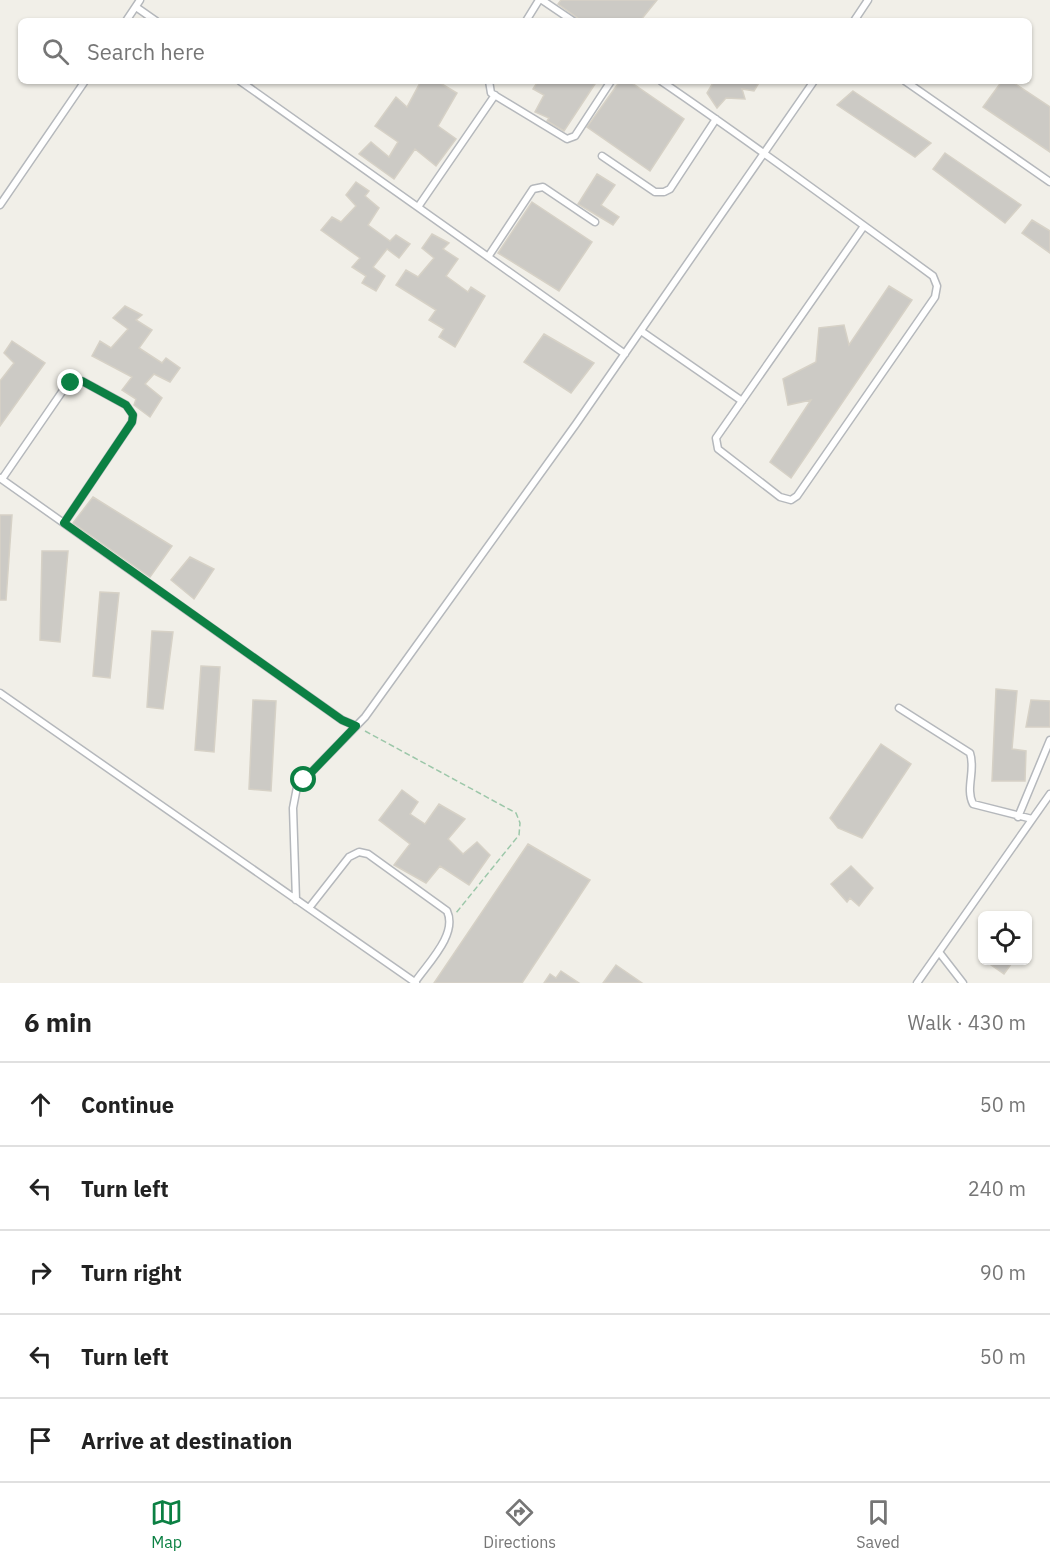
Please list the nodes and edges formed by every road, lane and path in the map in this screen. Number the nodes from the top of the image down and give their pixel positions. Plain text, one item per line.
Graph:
1 (140, 0) edge
2 (541, 0) edge
3 (868, 0) edge
4 (136, 7) junction
5 (128, 18) edge
6 (152, 18) edge
7 (528, 18) edge
8 (568, 18) edge
9 (856, 18) edge
10 (83, 84) edge
11 (244, 84) edge
12 (490, 84) edge
13 (609, 84) edge
14 (665, 84) edge
15 (812, 84) edge
16 (909, 84) edge
17 (495, 95) junction
18 (716, 119) junction
19 (766, 153) junction
20 (602, 156) dead end
21 (1050, 182) edge
22 (0, 205) edge
23 (418, 207) junction
24 (596, 222) dead end
25 (864, 226) junction
26 (488, 257) junction
27 (641, 331) junction
28 (625, 354) junction
29 (742, 401) junction
30 (1, 479) edge
31 (64, 523) junction
32 (0, 693) edge
33 (899, 708) dead end
34 (356, 726) junction
35 (1050, 741) edge
36 (1050, 794) edge
37 (1018, 817) junction
38 (1032, 819) junction
39 (296, 900) junction
40 (309, 909) junction
41 (451, 920) junction
42 (939, 952) junction
43 (415, 982) edge
44 (917, 983) edge
45 (963, 983) edge

1 - 4 lane
2 - 7 lane
2 - 8 lane
3 - 9 lane
4 - 5 lane
4 - 6 lane
10 - 22 lane
11 - 23 lane
12 - 17 lane
13 - 17 lane
14 - 18 lane
15 - 19 lane
16 - 21 lane
17 - 23 lane
18 - 19 lane
18 - 20 lane
19 - 25 lane
19 - 27 lane
23 - 26 lane
24 - 26 lane
25 - 29 lane
25 - 29 lane
26 - 28 lane
27 - 28 lane
27 - 29 lane
28 - 34 lane
30 - 31 lane
30 - 31 lane
31 - 34 lane
32 - 39 lane
33 - 37 lane
34 - 39 lane
34 - 41 path
35 - 37 lane
36 - 38 lane
37 - 38 lane
38 - 42 lane
39 - 40 lane
40 - 41 lane
40 - 43 lane
41 - 43 lane
42 - 44 lane
42 - 45 lane

